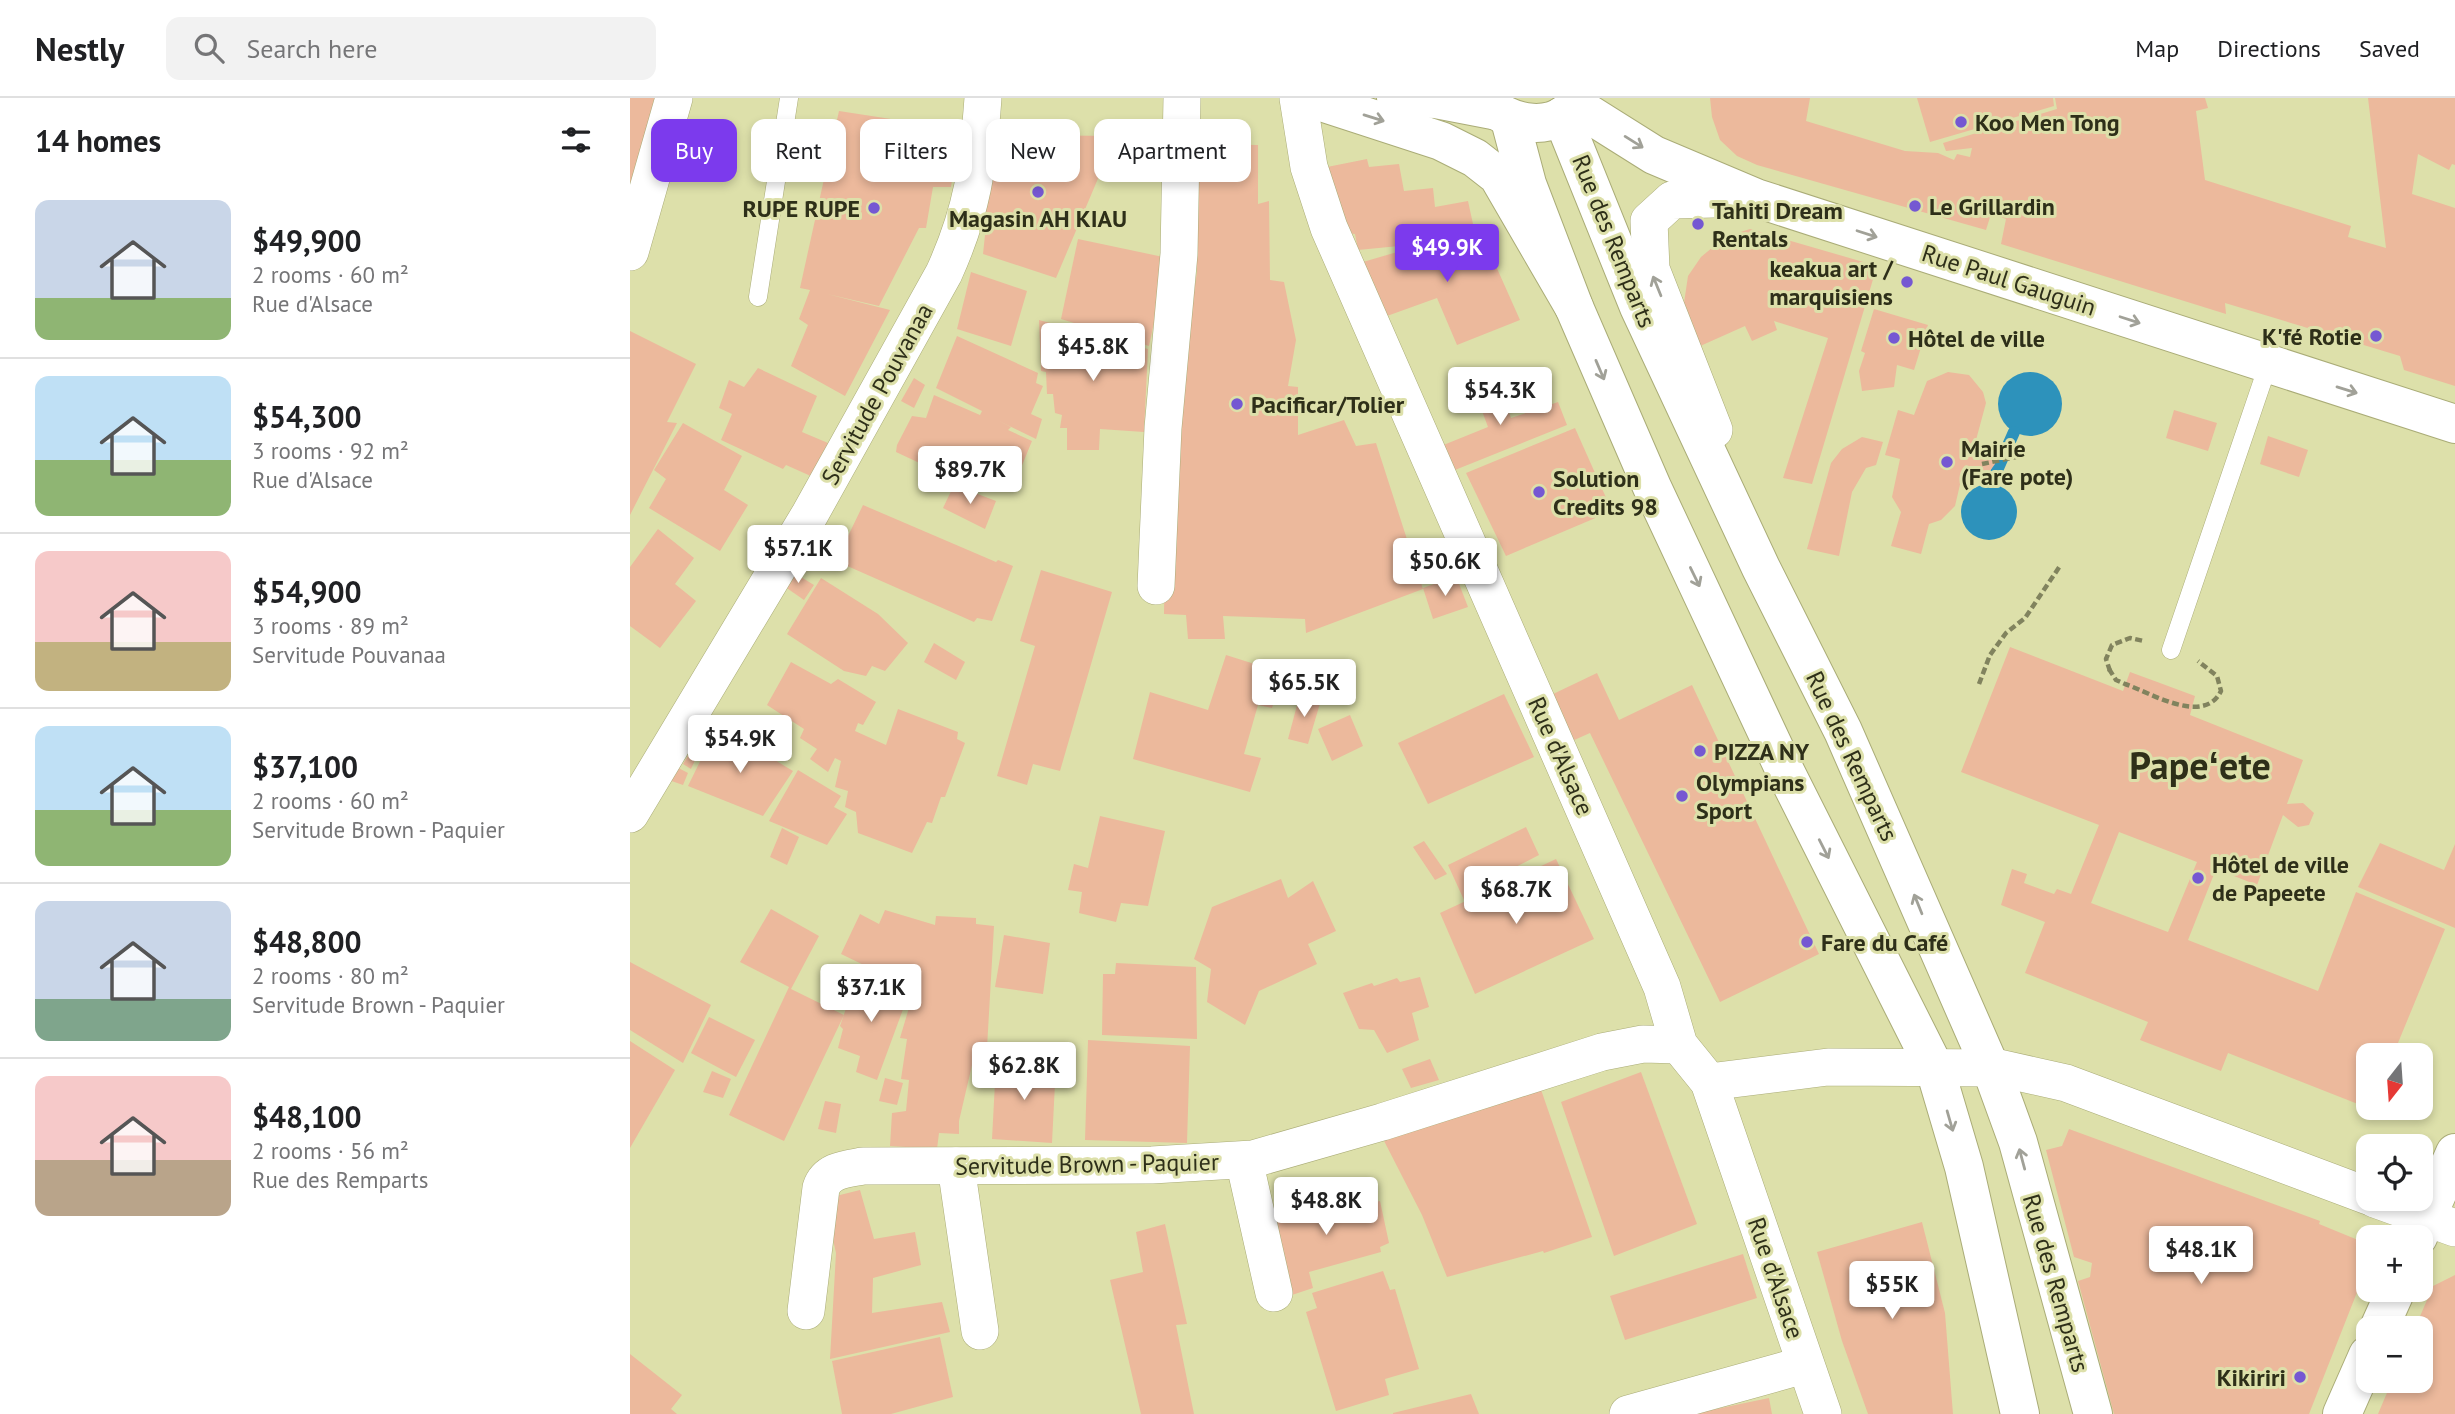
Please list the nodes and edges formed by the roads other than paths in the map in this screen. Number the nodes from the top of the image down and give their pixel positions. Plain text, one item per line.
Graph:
1 (674, 98) edge
2 (789, 98) edge
3 (983, 98) edge
4 (1182, 98) edge
5 (1298, 98) edge
6 (1309, 98) edge
7 (1395, 98) edge
8 (1573, 107) edge
9 (1495, 109) edge
10 (1756, 198) junction
11 (630, 252) edge
12 (758, 297) dead end
13 (1574, 307) junction
14 (2268, 365) junction
15 (2455, 424) edge
16 (1156, 586) dead end
17 (1800, 645) junction
18 (2171, 650) dead end
19 (634, 801) edge
20 (1679, 1045) junction
21 (1990, 1068) junction
22 (1935, 1069) junction
23 (1709, 1082) junction
24 (2455, 1153) edge
25 (1244, 1160) junction
26 (956, 1166) junction
27 (2356, 1192) edge
28 (2399, 1211) edge
29 (2427, 1225) edge
30 (2433, 1228) edge
31 (1275, 1293) dead end
32 (806, 1311) dead end
33 (980, 1331) dead end
34 (1804, 1365) junction
35 (2356, 1382) edge
36 (1628, 1414) edge
37 (1823, 1414) edge
38 (2020, 1414) edge
39 (2093, 1414) edge
40 (2342, 1414) edge

1 - 11 street
2 - 12 lane
3 - 19 street, Servitude Pouvanaa
4 - 16 street
5 - 20 street, Rue d'Alsace
6 -> 13 main road
7 - 9 main road
8 - 9 main road
8 -> 10 main road, Rue Paul Gauguin
8 - 17 main road, Rue des Remparts
9 - 13 main road
10 -> 14 main road, Rue Paul Gauguin
17 -> 10 street
13 -> 22 main road
14 -> 15 main road, Rue Paul Gauguin
14 - 18 lane
21 -> 17 main road, Rue des Remparts
20 - 23 street, Rue d'Alsace
20 - 25 street, Servitude Brown - Paquier
21 - 22 street
21 - 27 street
39 -> 21 main road, Rue des Remparts
22 - 23 street
22 -> 38 main road
23 - 34 street, Rue d'Alsace
24 - 30 main road
25 - 26 street, Servitude Brown - Paquier
25 - 31 street
26 - 32 street, Servitude Brown - Paquier
26 - 33 street
28 - 29 street
34 - 36 street
34 - 37 street, Rue d'Alsace
35 - 40 main road

